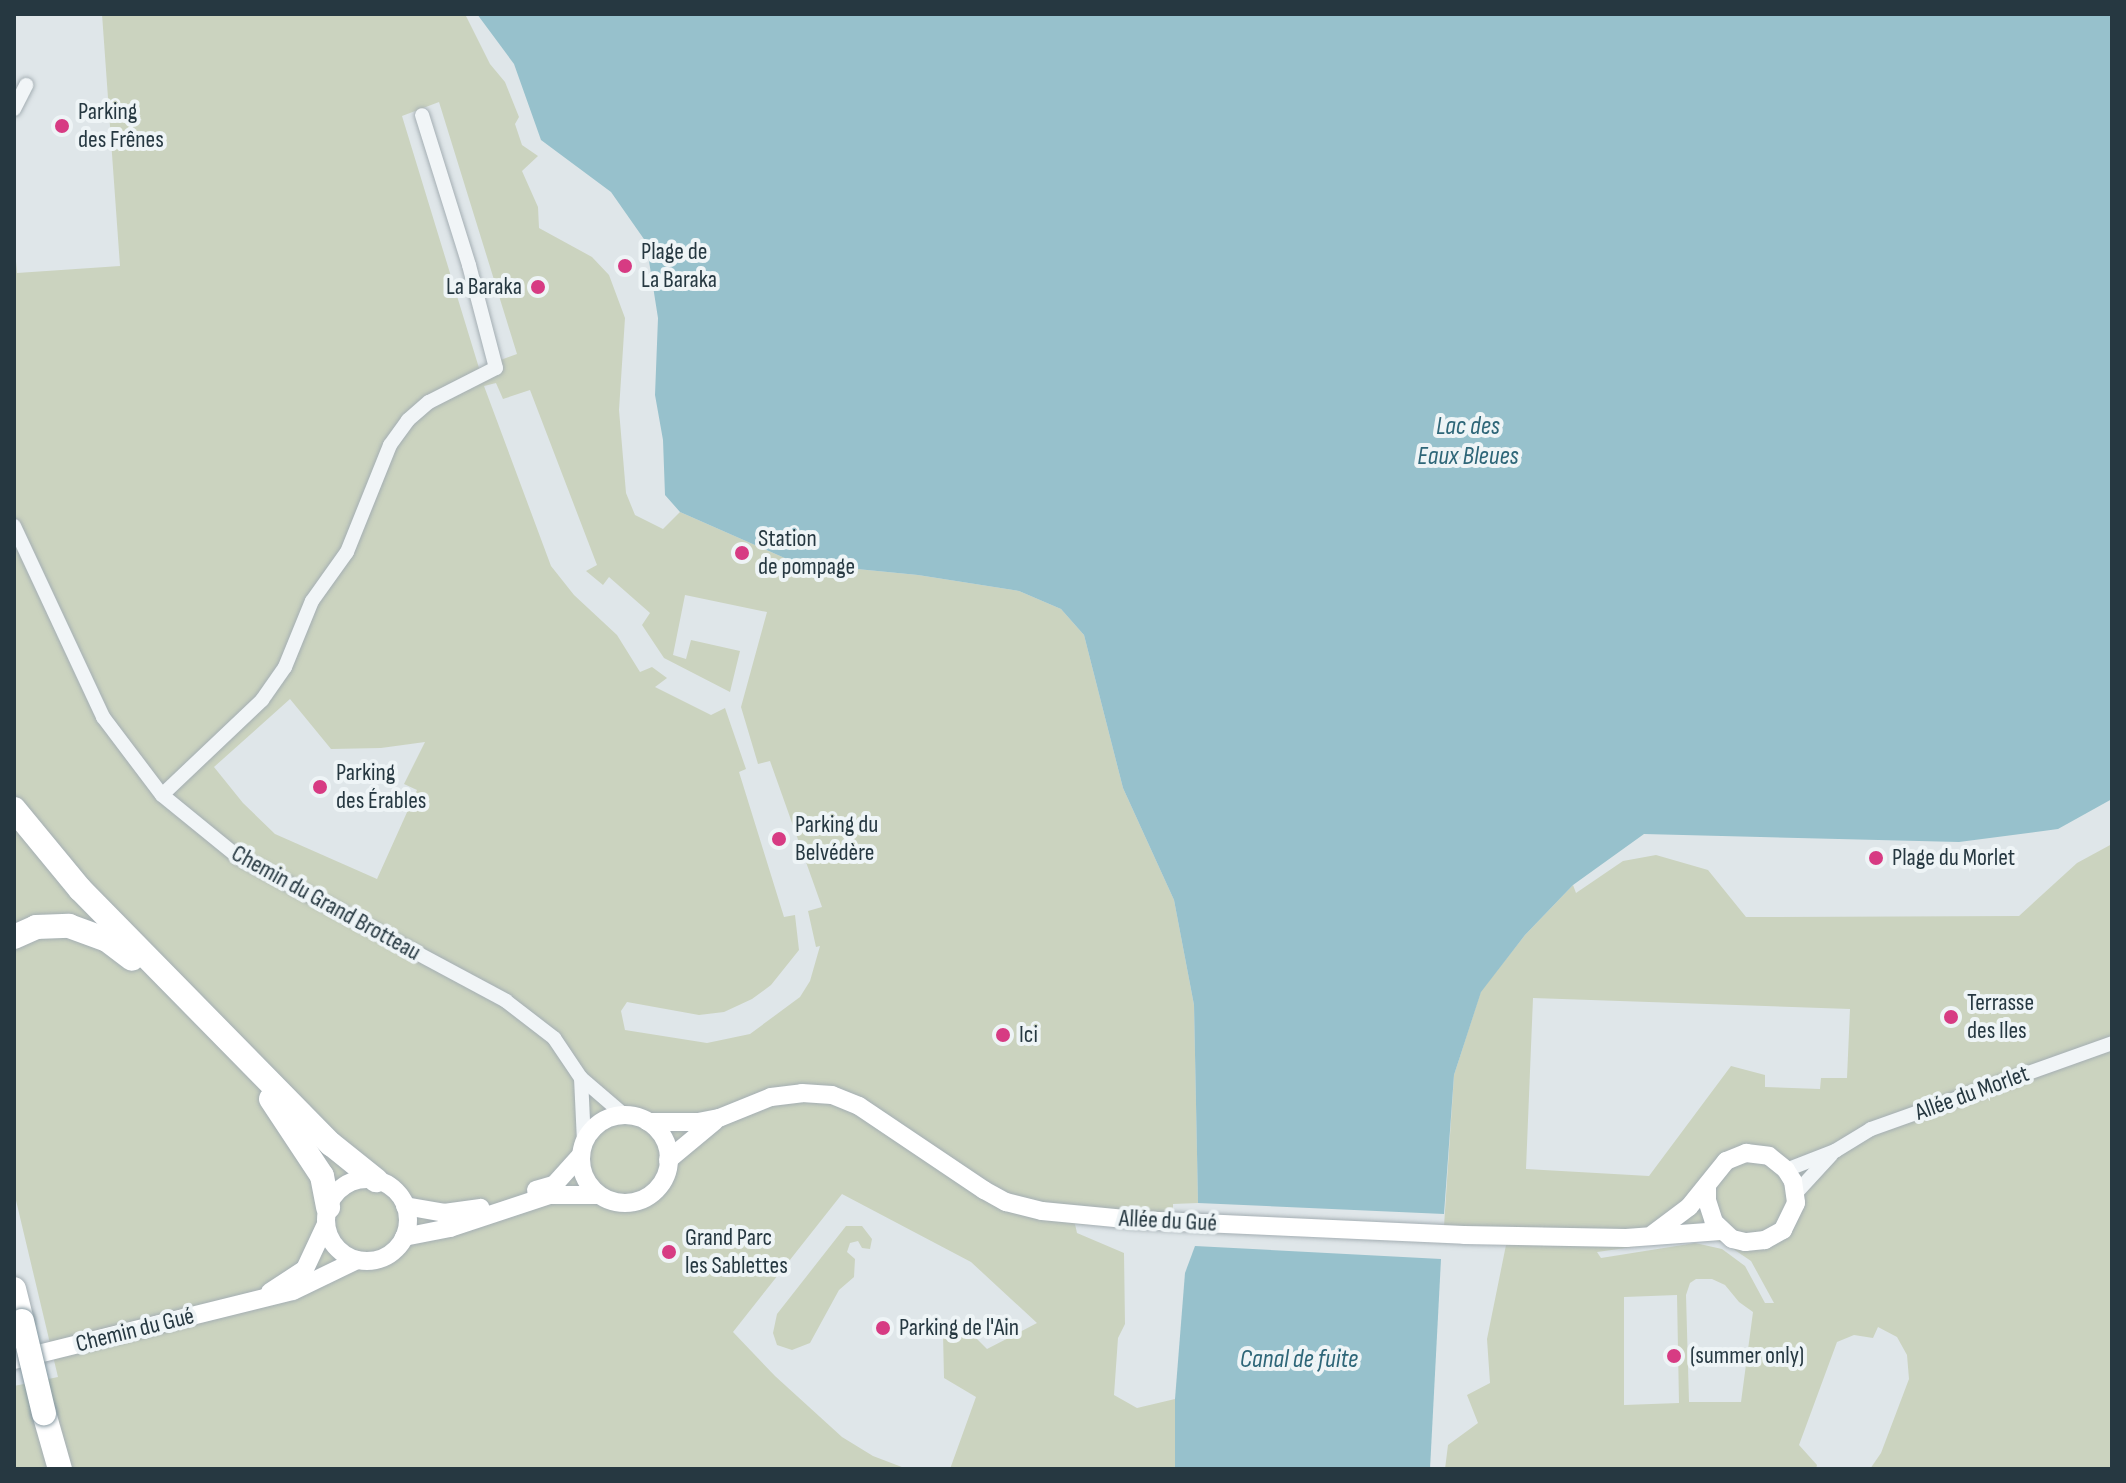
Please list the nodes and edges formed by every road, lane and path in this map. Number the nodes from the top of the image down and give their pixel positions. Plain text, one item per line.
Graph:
1 (26, 85) dead end
2 (14, 109) edge
3 (422, 115) dead end
4 (14, 526) edge
5 (162, 795) junction
6 (14, 809) edge
7 (14, 937) edge
8 (2112, 1043) edge
9 (581, 1078) junction
10 (624, 1115) junction
11 (719, 1118) junction
12 (648, 1122) junction
13 (583, 1148) junction
14 (1835, 1151) junction
15 (668, 1160) junction
16 (1786, 1170) junction
17 (376, 1180) junction
18 (1707, 1188) junction
19 (1796, 1193) junction
20 (599, 1195) junction
21 (405, 1206) junction
22 (327, 1216) junction
23 (1721, 1231) junction
24 (1653, 1234) junction
25 (404, 1237) junction
26 (357, 1260) junction
27 (14, 1289) edge
28 (257, 1300) junction
29 (14, 1360) edge
30 (60, 1469) edge

1 - 2 street
3 - 5 street
4 - 5 street, Chemin du Grand Brotteau
5 - 9 street, Chemin du Grand Brotteau
6 - 17 highway
7 - 22 highway
8 - 14 street, Allée du Morlet
9 - 10 street, Chemin du Grand Brotteau
9 - 13 street
10 - 12 street
10 - 13 street
11 - 12 street, Allée du Gué
11 - 15 street, Allée du Gué
11 - 24 street, Allée du Gué
12 - 15 street
13 - 20 street
13 - 21 street
14 - 16 street, Allée du Morlet
14 - 19 street, Allée du Morlet
15 - 20 street
16 - 18 street
16 - 19 street
17 - 21 street
17 - 22 street
18 - 23 street
18 - 24 street
19 - 23 street
20 - 25 street
21 - 25 street
22 - 26 street
22 - 28 street, Chemin du Gué
23 - 24 street, Allée du Gué
25 - 26 street
26 - 28 street, Chemin du Gué
27 - 30 highway, bridge
28 - 29 street, Chemin du Gué

